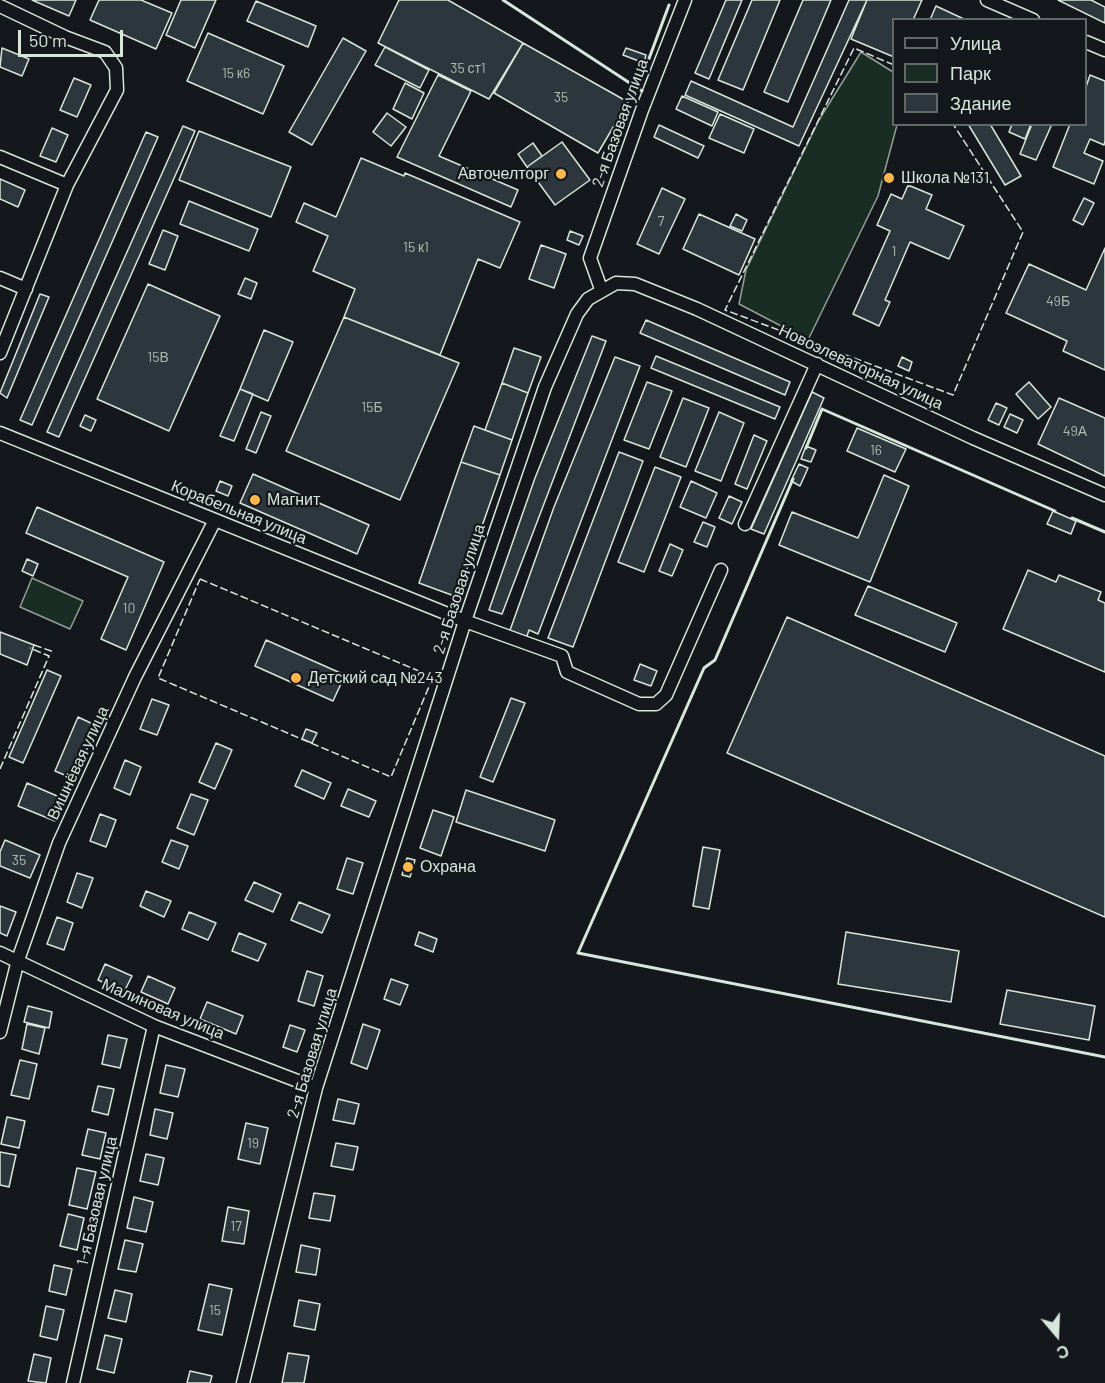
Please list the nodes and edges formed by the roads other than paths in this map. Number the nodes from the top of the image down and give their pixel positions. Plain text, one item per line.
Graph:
1 (685, 0) edge
2 (987, 0) edge
3 (0, 6) edge
4 (1028, 18) edge
5 (1087, 42) edge
6 (1105, 50) edge
7 (0, 157) edge
8 (67, 185) junction
9 (0, 278) edge
10 (26, 289) junction
11 (601, 290) junction
12 (0, 353) edge
13 (817, 364) junction
14 (0, 433) edge
15 (1105, 495) edge
16 (215, 520) junction
17 (746, 524) dead end
18 (721, 570) dead end
19 (465, 621) junction
20 (0, 953) edge
21 (18, 960) junction
22 (154, 1026) junction
23 (0, 1032) edge
24 (316, 1088) junction
25 (73, 1383) edge
26 (243, 1383) edge

1 - 11 street, 2-я Базовая улица
2 - 4 street
3 - 8 street
5 - 6 street
7 - 8 street
8 - 10 street
9 - 10 street
10 - 12 street
11 - 13 street, Новоэлеваторная улица
11 - 19 street, 2-я Базовая улица
13 - 15 street, Новоэлеваторная улица
13 - 17 street
14 - 16 street, Корабельная улица
16 - 19 street, Корабельная улица
16 - 21 street, Вишнёвая улица
18 - 19 street, Корабельная улица
19 - 24 street, 2-я Базовая улица
20 - 21 street, Малиновая улица
21 - 22 street, Малиновая улица
21 - 23 street, Вишнёвая улица
22 - 24 street, Малиновая улица
22 - 25 street, 1-я Базовая улица
24 - 26 street, 2-я Базовая улица

